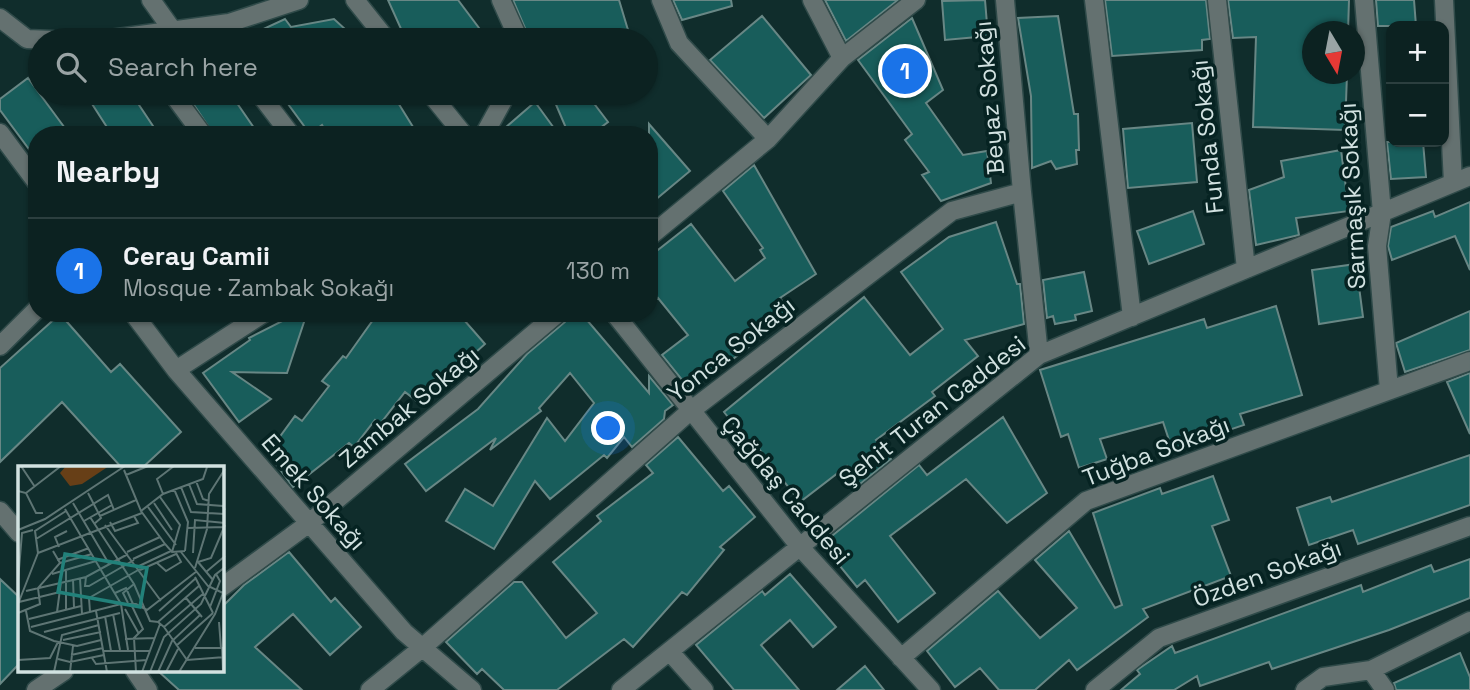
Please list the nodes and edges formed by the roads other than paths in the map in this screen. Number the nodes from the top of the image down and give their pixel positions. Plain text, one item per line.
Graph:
1 (150, 0) edge
2 (299, 0) edge
3 (355, 0) edge
4 (501, 0) edge
5 (661, 0) edge
6 (812, 0) edge
7 (916, 0) edge
8 (1005, 0) edge
9 (1094, 0) edge
10 (1217, 0) edge
11 (1364, 0) edge
12 (1448, 1) edge
13 (0, 18) edge
14 (229, 23) junction
15 (170, 28) edge
16 (181, 28) edge
17 (231, 28) edge
18 (377, 28) edge
19 (514, 28) edge
20 (28, 39) edge
21 (842, 58) junction
22 (181, 105) edge
23 (268, 105) edge
24 (440, 105) edge
25 (500, 105) edge
26 (196, 126) edge
27 (284, 126) edge
28 (457, 126) edge
29 (489, 126) edge
30 (0, 133) edge
31 (768, 139) junction
32 (28, 171) edge
33 (1462, 180) edge
34 (1022, 192) junction
35 (1382, 214) junction
36 (658, 230) edge
37 (1246, 270) junction
38 (1132, 317) junction
39 (28, 318) edge
40 (140, 322) edge
41 (250, 322) edge
42 (547, 322) edge
43 (621, 322) edge
44 (0, 346) edge
45 (1039, 355) junction
46 (1470, 361) edge
47 (176, 370) junction
48 (1389, 390) junction
49 (689, 411) junction
50 (0, 511) edge
51 (308, 524) junction
52 (1470, 526) edge
53 (18, 532) edge
54 (800, 547) junction
55 (224, 586) edge
56 (1470, 621) edge
57 (422, 648) junction
58 (670, 652) junction
59 (901, 659) junction
60 (1371, 670) junction
61 (63, 672) edge
62 (136, 672) edge
63 (36, 690) edge
64 (148, 690) edge
65 (370, 690) edge
66 (471, 690) edge
67 (621, 690) edge
68 (704, 690) edge
69 (931, 690) edge
70 (1095, 690) edge
71 (1304, 690) edge
72 (1385, 690) edge

1 - 15 street
2 - 14 street
3 - 18 street
4 - 19 street
5 - 31 street
6 - 21 street
7 - 21 street
8 - 34 street, Beyaz Sokağı
9 - 38 street
10 - 37 street, Funda Sokağı
11 - 35 street, Sarmaşık Sokağı
12 - 33 street
13 - 20 street
14 - 16 street
14 - 17 street
21 - 31 street
22 - 26 street
23 - 27 street
24 - 28 street
25 - 29 street
30 - 32 street
31 - 36 street
33 - 35 street, Şehit Turan Caddesi
34 - 45 street
34 - 49 street, Yonca Sokağı
35 - 37 street, Şehit Turan Caddesi
35 - 48 street, Sarmaşık Sokağı
37 - 38 street, Şehit Turan Caddesi
38 - 45 street, Şehit Turan Caddesi
39 - 44 street
40 - 47 street, Emek Sokağı
41 - 47 street
42 - 51 street, Zambak Sokağı
43 - 49 street, Çağdaş Caddesi
45 - 54 street, Şehit Turan Caddesi
46 - 48 street, Tuğba Sokağı
47 - 51 street, Emek Sokağı
48 - 59 street, Tuğba Sokağı
49 - 54 street, Çağdaş Caddesi
49 - 57 street, Yonca Sokağı
50 - 53 street
51 - 55 street, Zambak Sokağı
51 - 57 street, Emek Sokağı
52 - 70 street, Özden Sokağı
54 - 58 street, Şehit Turan Caddesi
54 - 59 street, Çağdaş Caddesi
56 - 60 street
57 - 65 street, Yonca Sokağı
57 - 66 street, Emek Sokağı
58 - 67 street, Şehit Turan Caddesi
58 - 68 street
59 - 69 street, Çağdaş Caddesi
60 - 71 street
60 - 72 street
61 - 63 street
62 - 64 street

